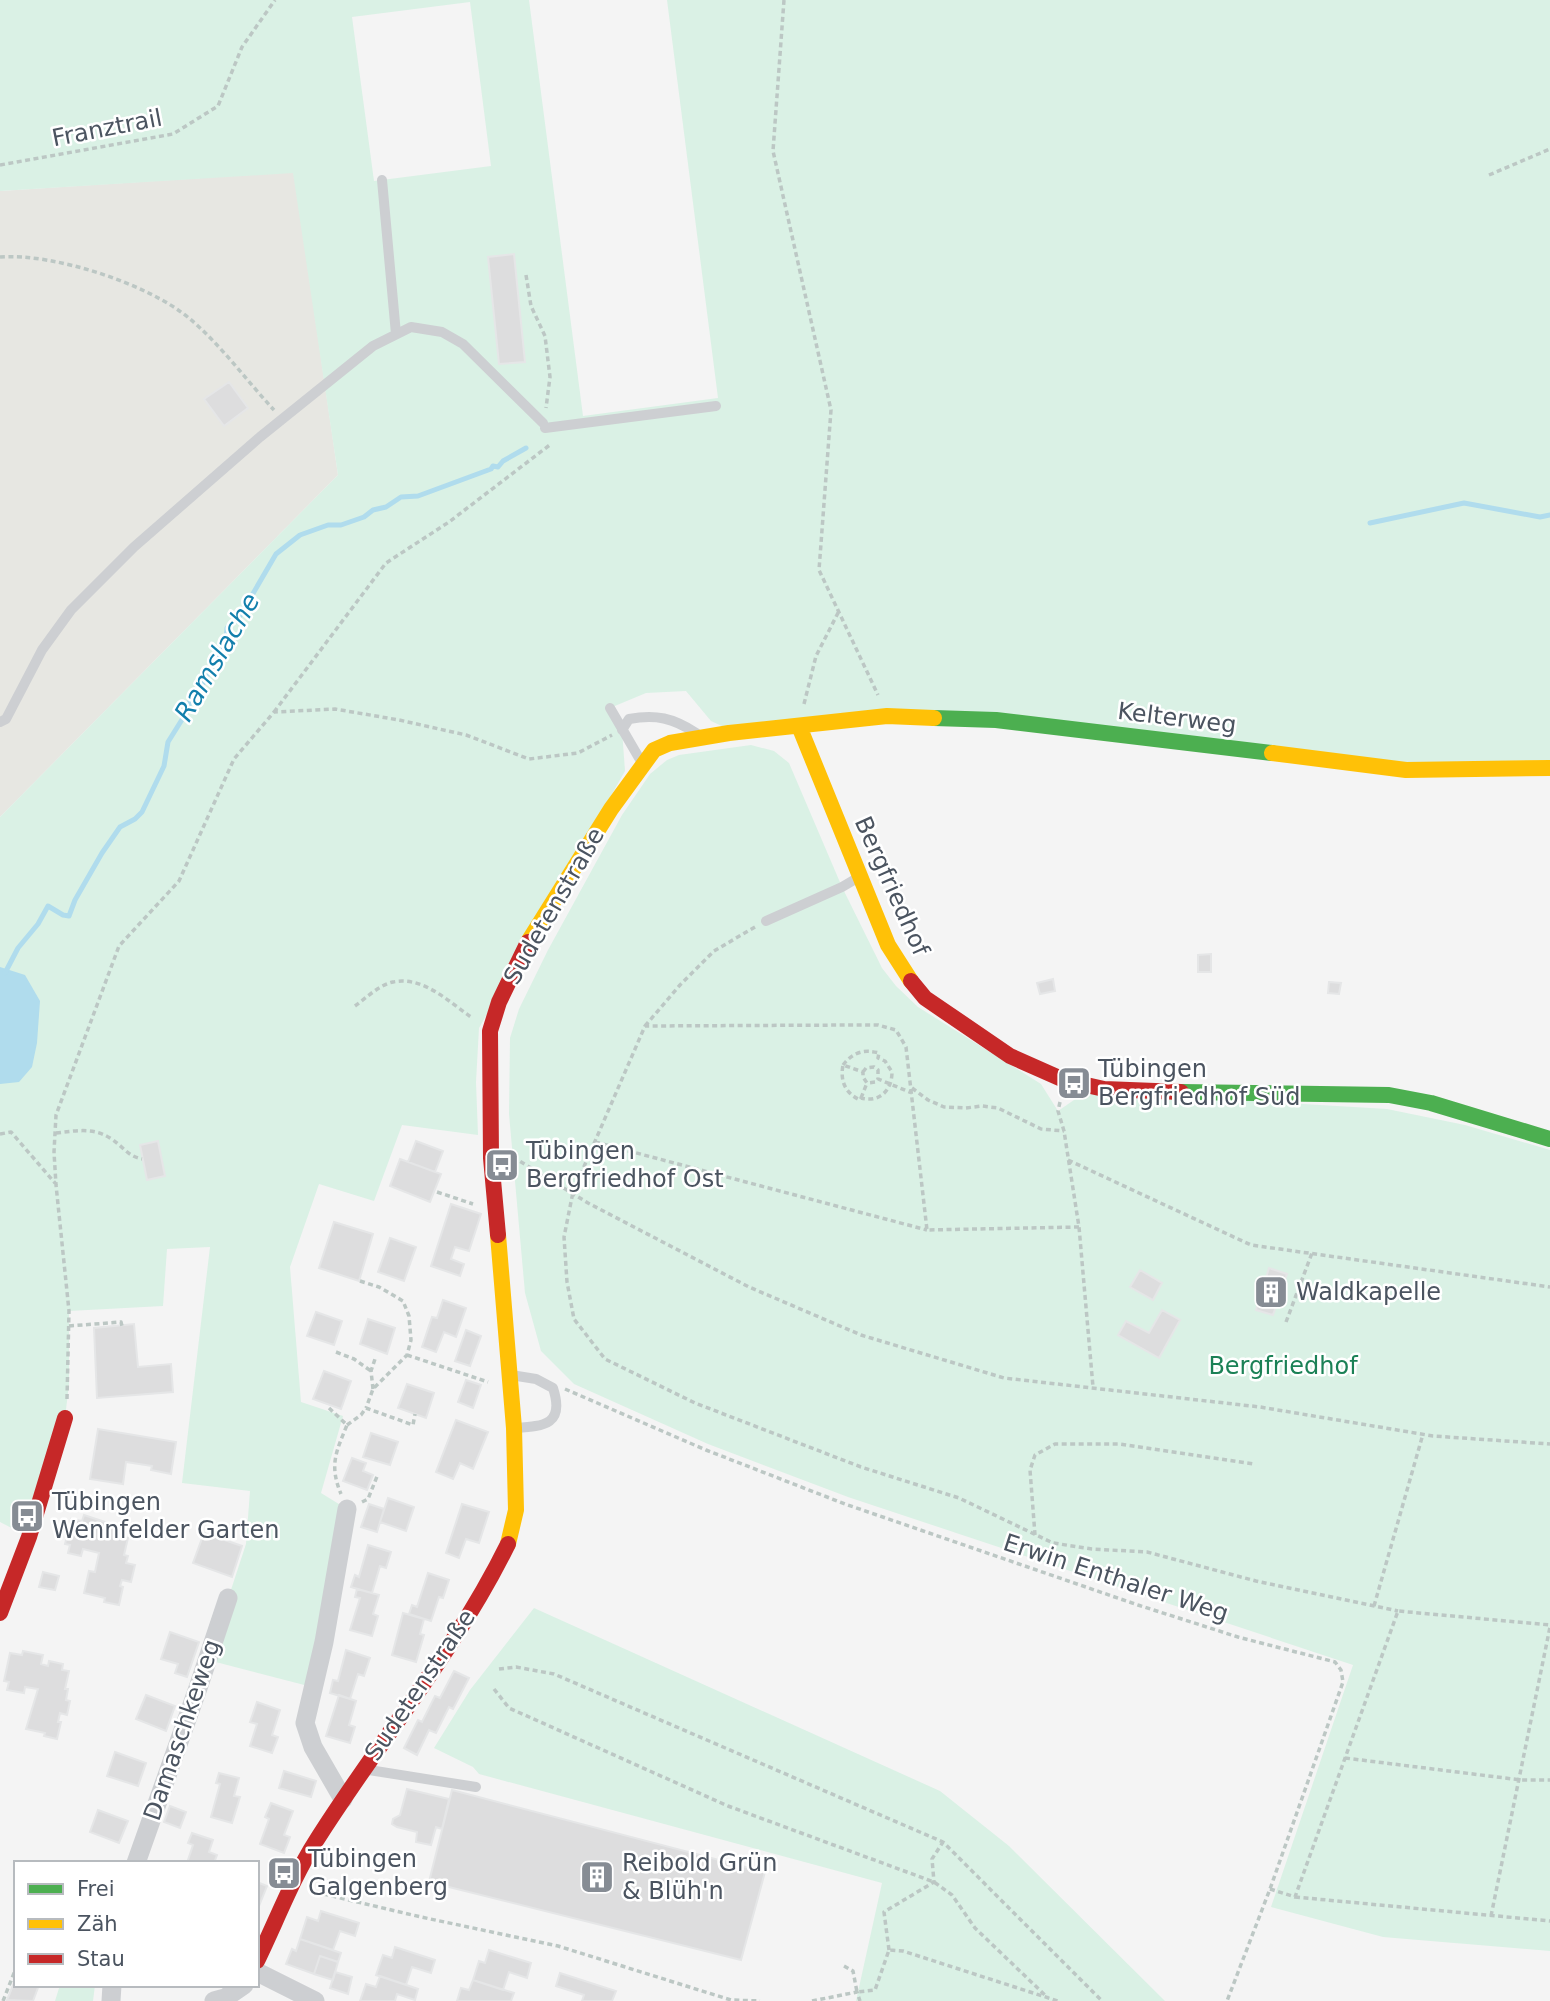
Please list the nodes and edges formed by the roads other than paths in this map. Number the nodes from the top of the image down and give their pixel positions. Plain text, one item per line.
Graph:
1 (382, 180) dead end
2 (396, 334) junction
3 (716, 405) dead end
4 (610, 708) dead end
5 (0, 722) edge
6 (799, 726) junction
7 (622, 730) junction
8 (702, 738) junction
9 (643, 763) junction
10 (1550, 768) edge
11 (860, 876) junction
12 (766, 921) road end
13 (1550, 1139) edge
14 (510, 1383) junction
15 (65, 1418) road end
16 (514, 1428) junction
17 (347, 1509) road end
18 (228, 1598) dead end
19 (0, 1614) edge
20 (365, 1769) junction
21 (476, 1787) dead end
22 (343, 1799) junction
23 (137, 1861) edge
24 (259, 1957) edge
25 (259, 1973) edge
26 (241, 1987) edge
27 (214, 2001) edge
28 (315, 2001) edge

1 - 2 lane
2 - 3 lane
2 - 5 lane
4 - 7 lane
6 - 8 street, Sudetenstraße
6 - 10 street, Kelterweg
6 - 11 street, Bergfriedhof
7 - 8 lane
7 - 9 lane
8 - 9 street, Sudetenstraße
9 - 14 street, Sudetenstraße
11 - 12 lane
11 - 13 street, Bergfriedhof
14 - 16 street, Sudetenstraße
14 - 16 lane
15 - 19 street
16 - 20 street, Sudetenstraße
17 - 22 street
18 - 23 street, Damaschkeweg
20 - 21 lane
20 - 22 street, Sudetenstraße
22 - 24 street, Sudetenstraße
25 - 28 street
26 - 27 street

